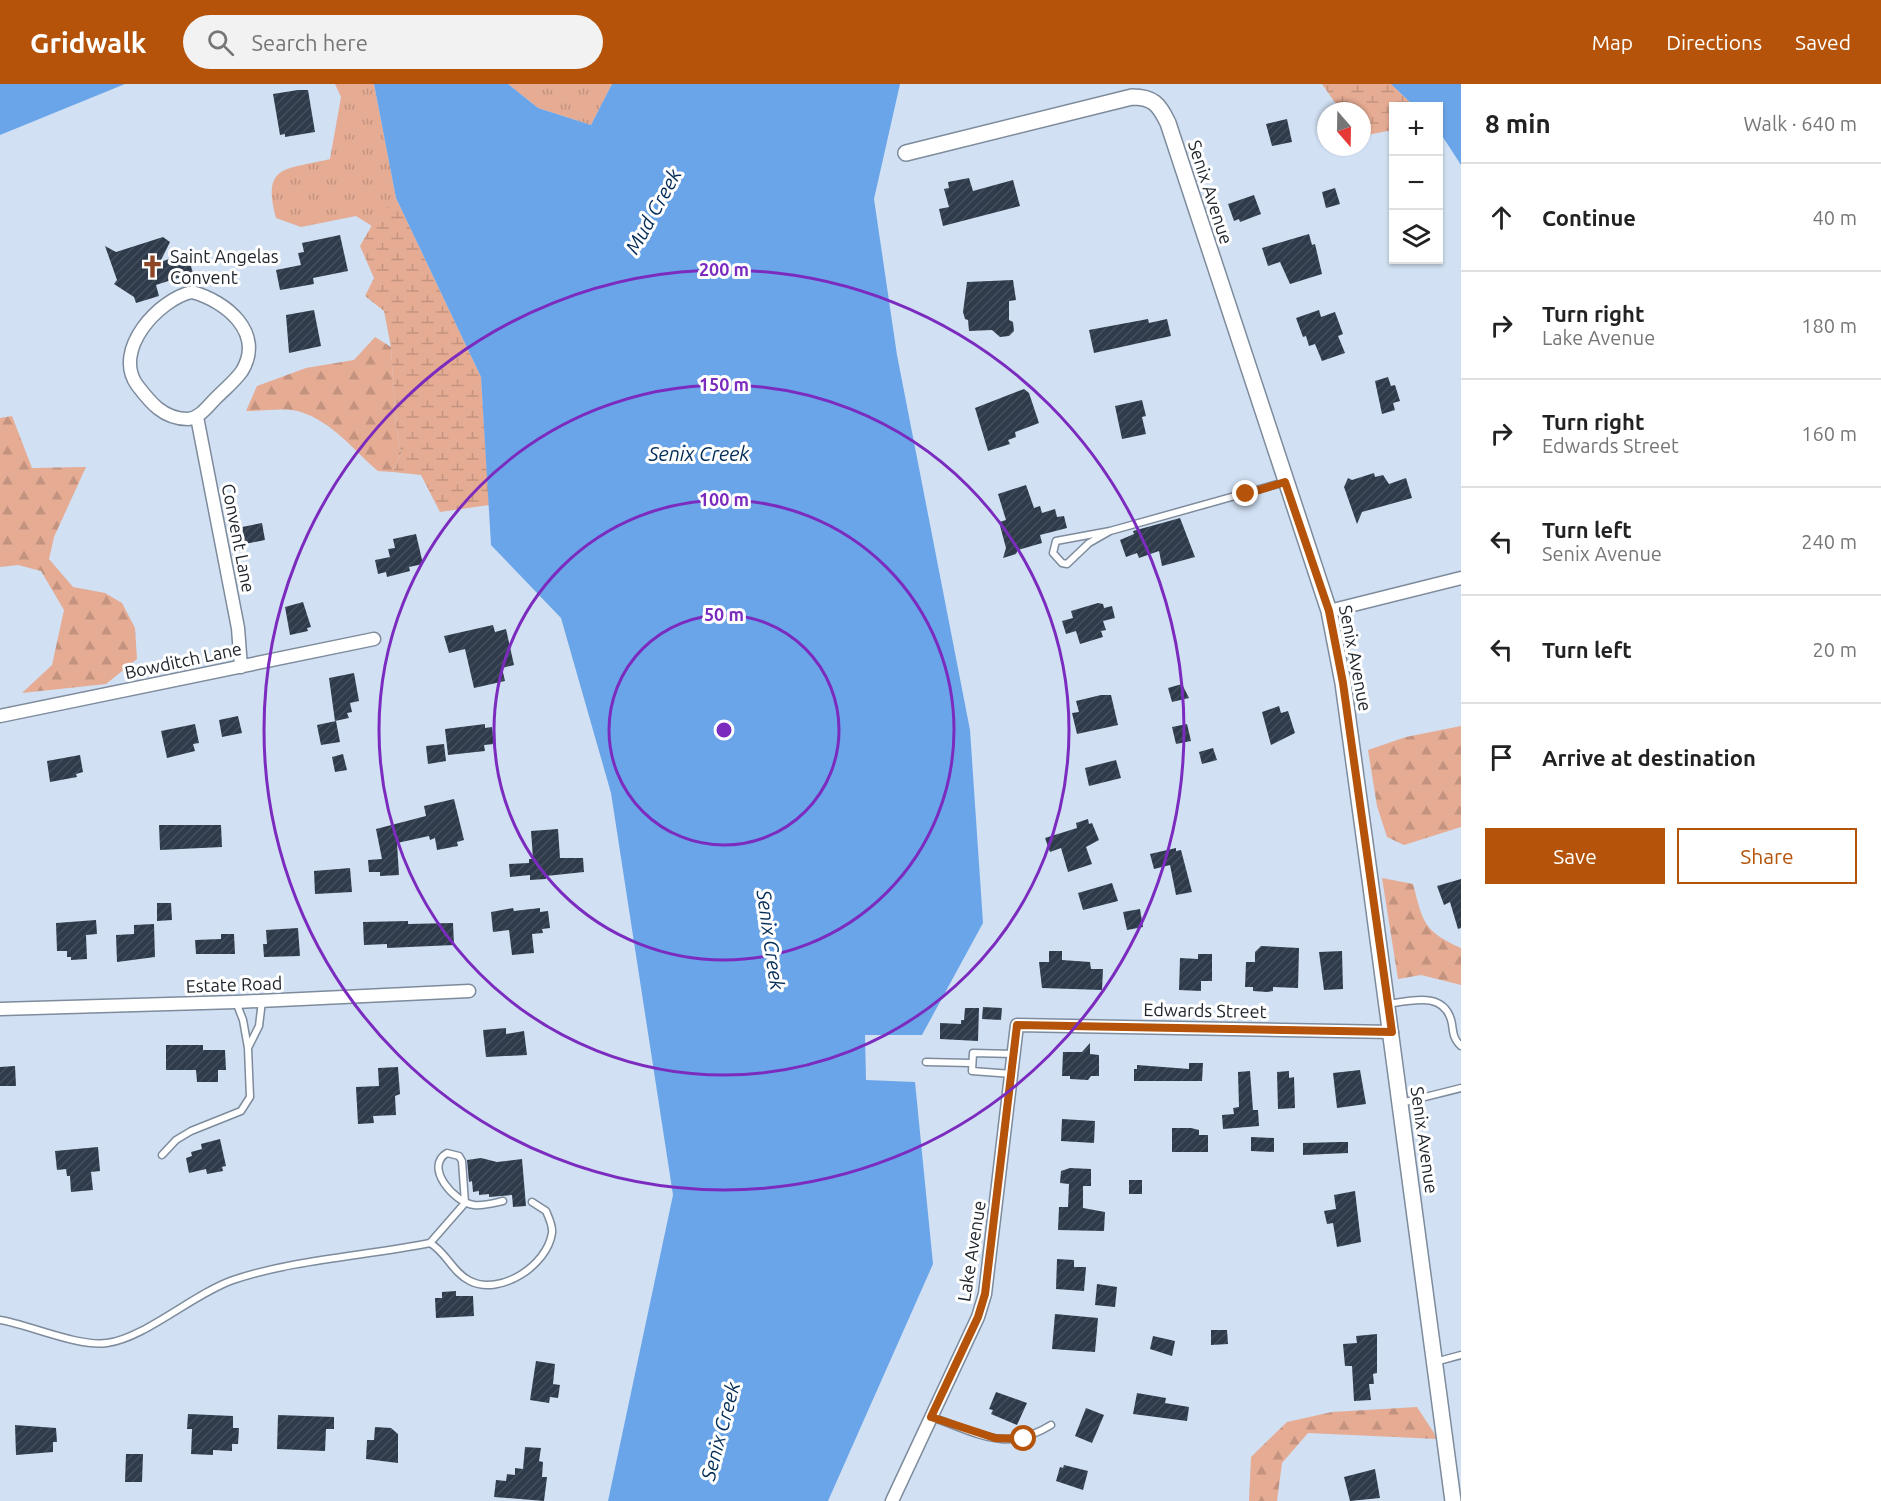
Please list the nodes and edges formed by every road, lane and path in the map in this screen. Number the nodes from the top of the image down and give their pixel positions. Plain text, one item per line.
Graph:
1 (906, 153) dead end
2 (197, 417) junction
3 (1285, 482) junction
4 (1110, 531) junction
5 (1461, 578) edge
6 (1329, 611) junction
7 (374, 639) dead end
8 (241, 667) junction
9 (0, 716) edge
10 (469, 991) dead end
11 (262, 1001) junction
12 (236, 1002) junction
13 (1388, 1004) junction
14 (0, 1009) edge
15 (1017, 1025) joint
16 (1392, 1032) junction
17 (1461, 1046) edge
18 (248, 1048) junction
19 (1015, 1054) junction
20 (926, 1062) dead end
21 (970, 1063) junction
22 (1013, 1074) junction
23 (1461, 1088) edge
24 (1401, 1103) junction
25 (162, 1155) dead end
26 (503, 1201) dead end
27 (532, 1202) dead end
28 (465, 1203) junction
29 (430, 1243) junction
30 (0, 1320) edge
31 (1461, 1355) edge
32 (1435, 1362) junction
33 (931, 1417) junction
34 (1051, 1425) dead end
35 (892, 1501) edge
36 (1453, 1501) edge

1 - 3 street, Senix Avenue
2 - 2 street
2 - 8 street, Convent Lane
3 - 4 lane
3 - 6 street, Senix Avenue
4 - 4 lane
5 - 6 street
6 - 13 street, Senix Avenue
7 - 8 street, Bowditch Lane
8 - 9 street, Bowditch Lane
10 - 11 street, Estate Road
11 - 12 street, Estate Road
11 - 18 lane
12 - 14 street, Estate Road
12 - 18 lane
13 - 16 street, Senix Avenue
13 - 17 lane
15 - 16 street, Edwards Street
15 - 19 street, Lake Avenue
16 - 24 street, Senix Avenue
18 - 25 lane
19 - 21 lane
19 - 22 street, Lake Avenue
20 - 21 lane
21 - 22 lane
22 - 33 street, Lake Avenue
23 - 24 lane
24 - 32 street, Senix Avenue
26 - 28 lane
27 - 29 lane
28 - 28 lane
28 - 29 lane
29 - 30 lane
31 - 32 lane
32 - 36 street, Senix Avenue
33 - 34 lane
33 - 35 street, Lake Avenue

